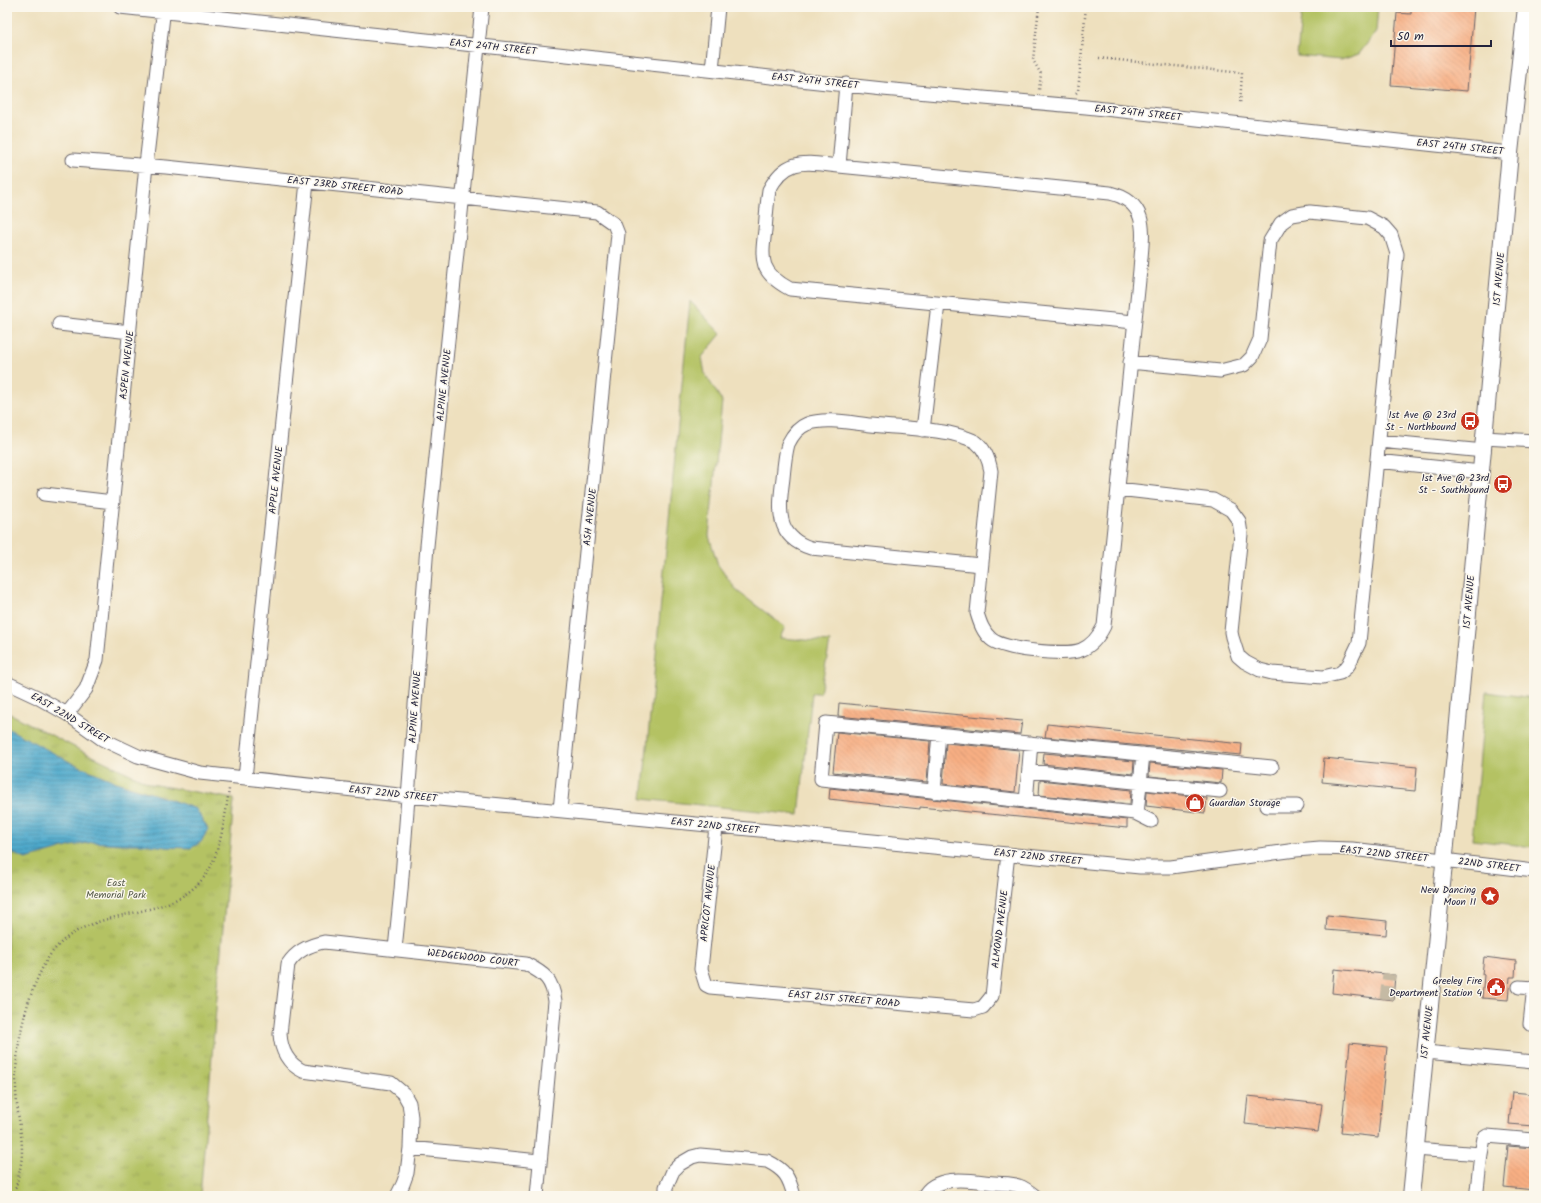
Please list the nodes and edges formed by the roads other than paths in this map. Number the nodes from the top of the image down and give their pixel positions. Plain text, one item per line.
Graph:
1 (120, 7) edge
2 (482, 7) edge
3 (718, 7) edge
4 (1526, 7) edge
5 (164, 9) edge
6 (478, 45) junction
7 (712, 70) junction
8 (846, 84) junction
9 (1510, 153) junction
10 (72, 160) dead end
11 (146, 165) junction
12 (839, 166) junction
13 (306, 182) junction
14 (464, 198) junction
15 (614, 224) joint
16 (938, 304) junction
17 (1134, 322) junction
18 (59, 324) dead end
19 (130, 332) junction
20 (1130, 362) junction
21 (924, 430) junction
22 (1379, 441) junction
23 (1534, 441) edge
24 (1484, 444) junction
25 (1377, 461) junction
26 (1481, 472) junction
27 (1118, 489) junction
28 (44, 494) dead end
29 (113, 502) junction
30 (981, 565) junction
31 (7, 682) edge
32 (66, 714) junction
33 (939, 734) junction
34 (1031, 743) junction
35 (1143, 754) junction
36 (1272, 767) dead end
37 (1029, 771) junction
38 (245, 778) junction
39 (1140, 783) junction
40 (934, 792) junction
41 (1220, 792) dead end
42 (408, 796) junction
43 (1026, 802) junction
44 (1267, 806) dead end
45 (1297, 806) dead end
46 (560, 810) junction
47 (1137, 814) junction
48 (1150, 821) dead end
49 (716, 826) junction
50 (1008, 854) junction
51 (1444, 860) junction
52 (1534, 871) edge
53 (395, 949) junction
54 (703, 980) joint
55 (1519, 987) dead end
56 (1534, 987) edge
57 (986, 1003) joint
58 (1530, 1024) dead end
59 (1425, 1052) junction
60 (1534, 1062) edge
61 (1534, 1140) edge
62 (410, 1148) junction
63 (1415, 1149) junction
64 (1481, 1154) junction
65 (539, 1161) junction
66 (1477, 1190) dead end
67 (397, 1196) edge
68 (537, 1196) edge
69 (666, 1196) edge
70 (794, 1196) edge
71 (924, 1196) edge
72 (1034, 1196) edge
73 (1411, 1196) edge

1 - 5 street, EAST 24TH STREET
2 - 6 street, ALPINE AVENUE
3 - 7 street
4 - 9 main road, 1ST AVENUE
5 - 6 street, EAST 24TH STREET
5 - 11 street, ASPEN AVENUE
6 - 7 street, EAST 24TH STREET
6 - 14 street, ALPINE AVENUE
7 - 8 street, EAST 24TH STREET
8 - 9 street, EAST 24TH STREET
8 - 12 street
9 - 24 main road, 1ST AVENUE
10 - 11 street, EAST 23RD STREET ROAD
11 - 13 street, EAST 23RD STREET ROAD
11 - 19 street, ASPEN AVENUE
12 - 16 street
12 - 17 street
13 - 14 street, EAST 23RD STREET ROAD
13 - 38 street, APPLE AVENUE
14 - 15 street, EAST 23RD STREET ROAD
14 - 42 street, ALPINE AVENUE
15 - 46 street, ASH AVENUE
16 - 17 street
16 - 21 street
17 - 20 street
18 - 19 street
19 - 29 street, ASPEN AVENUE
20 - 22 street
20 - 27 street
21 - 30 street
21 - 30 street
22 - 24 street
22 - 25 street
23 - 24 street
24 - 26 main road, 1ST AVENUE
25 - 26 street
25 - 27 street
26 - 51 main road, 1ST AVENUE
27 - 30 street
28 - 29 street
29 - 32 street, ASPEN AVENUE
31 - 32 street, EAST 22ND STREET
32 - 38 street, EAST 22ND STREET
33 - 34 street
33 - 40 street
33 - 40 street
34 - 35 street
34 - 37 street
35 - 36 street
35 - 39 street
37 - 39 street
37 - 43 street
38 - 42 street, EAST 22ND STREET
39 - 41 street
39 - 47 street
40 - 43 street
42 - 46 street, EAST 22ND STREET
42 - 53 street
43 - 47 street
44 - 45 street
46 - 49 street, EAST 22ND STREET
47 - 48 street
49 - 50 street, EAST 22ND STREET
49 - 54 street, APRICOT AVENUE
50 - 51 street, EAST 22ND STREET
50 - 57 street, ALMOND AVENUE
51 - 52 street, 22ND STREET
51 - 59 main road, 1ST AVENUE
53 - 62 street, WEDGEWOOD COURT
53 - 65 street, WEDGEWOOD COURT
54 - 57 street, EAST 21ST STREET ROAD
55 - 56 street
56 - 58 street
59 - 60 street
59 - 63 main road, 1ST AVENUE
61 - 64 street
62 - 65 street
62 - 67 street, WEDGEWOOD COURT
63 - 64 street
63 - 73 main road, 1ST AVENUE
64 - 66 street
65 - 68 street, WEDGEWOOD COURT
69 - 70 street
71 - 72 street

